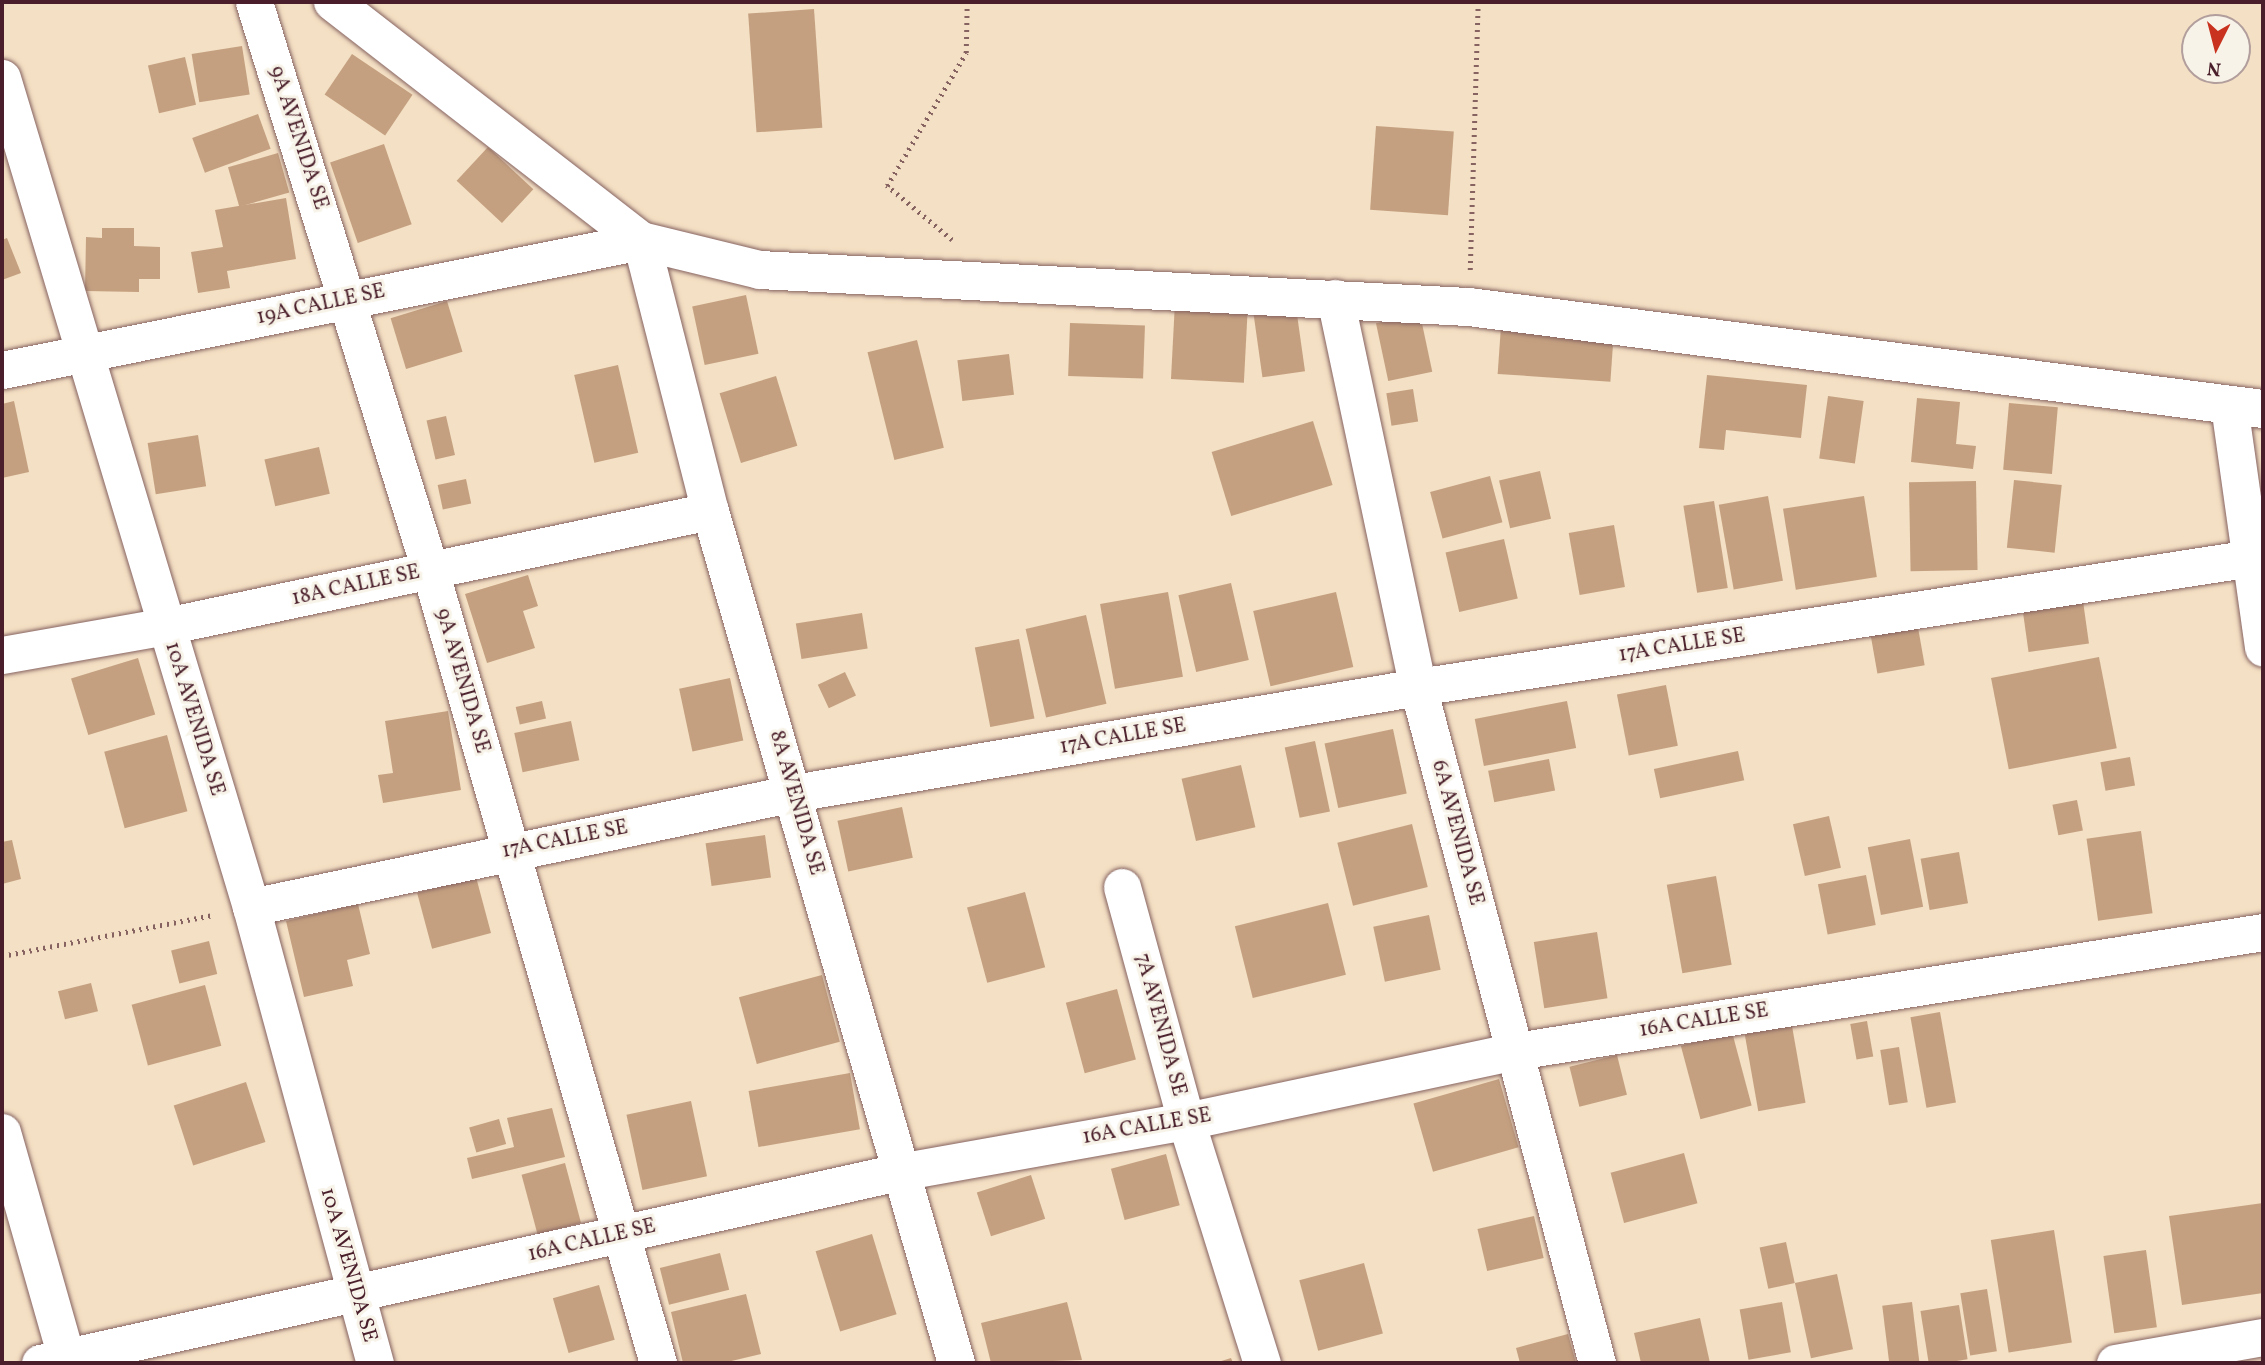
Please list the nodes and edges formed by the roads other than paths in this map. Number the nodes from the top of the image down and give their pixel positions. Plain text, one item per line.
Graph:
1 (254, 2) edge
2 (333, 2) edge
3 (2, 79) edge
4 (641, 241) junction
5 (349, 298) junction
6 (1335, 298) junction
7 (85, 356) junction
8 (2, 370) edge
9 (2246, 407) edge
10 (710, 511) junction
11 (2250, 558) junction
12 (430, 570) junction
13 (166, 626) junction
14 (2263, 648) edge
15 (2, 655) edge
16 (1418, 687) junction
17 (794, 793) junction
18 (510, 850) junction
19 (1122, 887) dead end
20 (251, 907) junction
21 (2263, 932) edge
22 (1516, 1051) junction
23 (1186, 1121) junction
24 (2, 1132) edge
25 (899, 1172) junction
26 (619, 1234) junction
27 (355, 1295) junction
28 (2263, 1337) edge
29 (58, 1362) edge
30 (375, 1363) edge
31 (659, 1363) edge
32 (956, 1363) edge
33 (1262, 1363) edge
34 (1597, 1363) edge
35 (2115, 1363) edge

1 - 5 street, 9A AVENIDA SE
2 - 4 street
3 - 7 street, 10A AVENIDA SE
4 - 5 street, 19A CALLE SE
4 - 6 street
4 - 10 street, 8A AVENIDA SE
5 - 7 street, 19A CALLE SE
5 - 12 street, 9A AVENIDA SE
6 - 9 street
6 - 16 street, 6A AVENIDA SE
7 - 8 street, 19A CALLE SE
7 - 13 street, 10A AVENIDA SE
9 - 11 street
10 - 12 street, 18A CALLE SE
10 - 17 street, 8A AVENIDA SE
11 - 14 street
11 - 16 street, 17A CALLE SE
12 - 13 street, 18A CALLE SE
12 - 18 street, 9A AVENIDA SE
13 - 15 street, 18A CALLE SE
13 - 20 street, 10A AVENIDA SE
16 - 17 street, 17A CALLE SE
16 - 22 street, 6A AVENIDA SE
17 - 18 street, 17A CALLE SE
17 - 25 street, 8A AVENIDA SE
18 - 20 street, 17A CALLE SE
18 - 26 street, 9A AVENIDA SE
19 - 23 street, 7A AVENIDA SE
20 - 27 street, 10A AVENIDA SE
21 - 22 street, 16A CALLE SE
22 - 23 street, 16A CALLE SE
22 - 34 street, 6A AVENIDA SE
23 - 25 street, 16A CALLE SE
23 - 33 street, 7A AVENIDA SE
24 - 29 street
25 - 26 street, 16A CALLE SE
25 - 32 street, 8A AVENIDA SE
26 - 27 street, 16A CALLE SE
26 - 31 street, 9A AVENIDA SE
27 - 29 street, 16A CALLE SE
27 - 30 street, 10A AVENIDA SE
28 - 35 street

